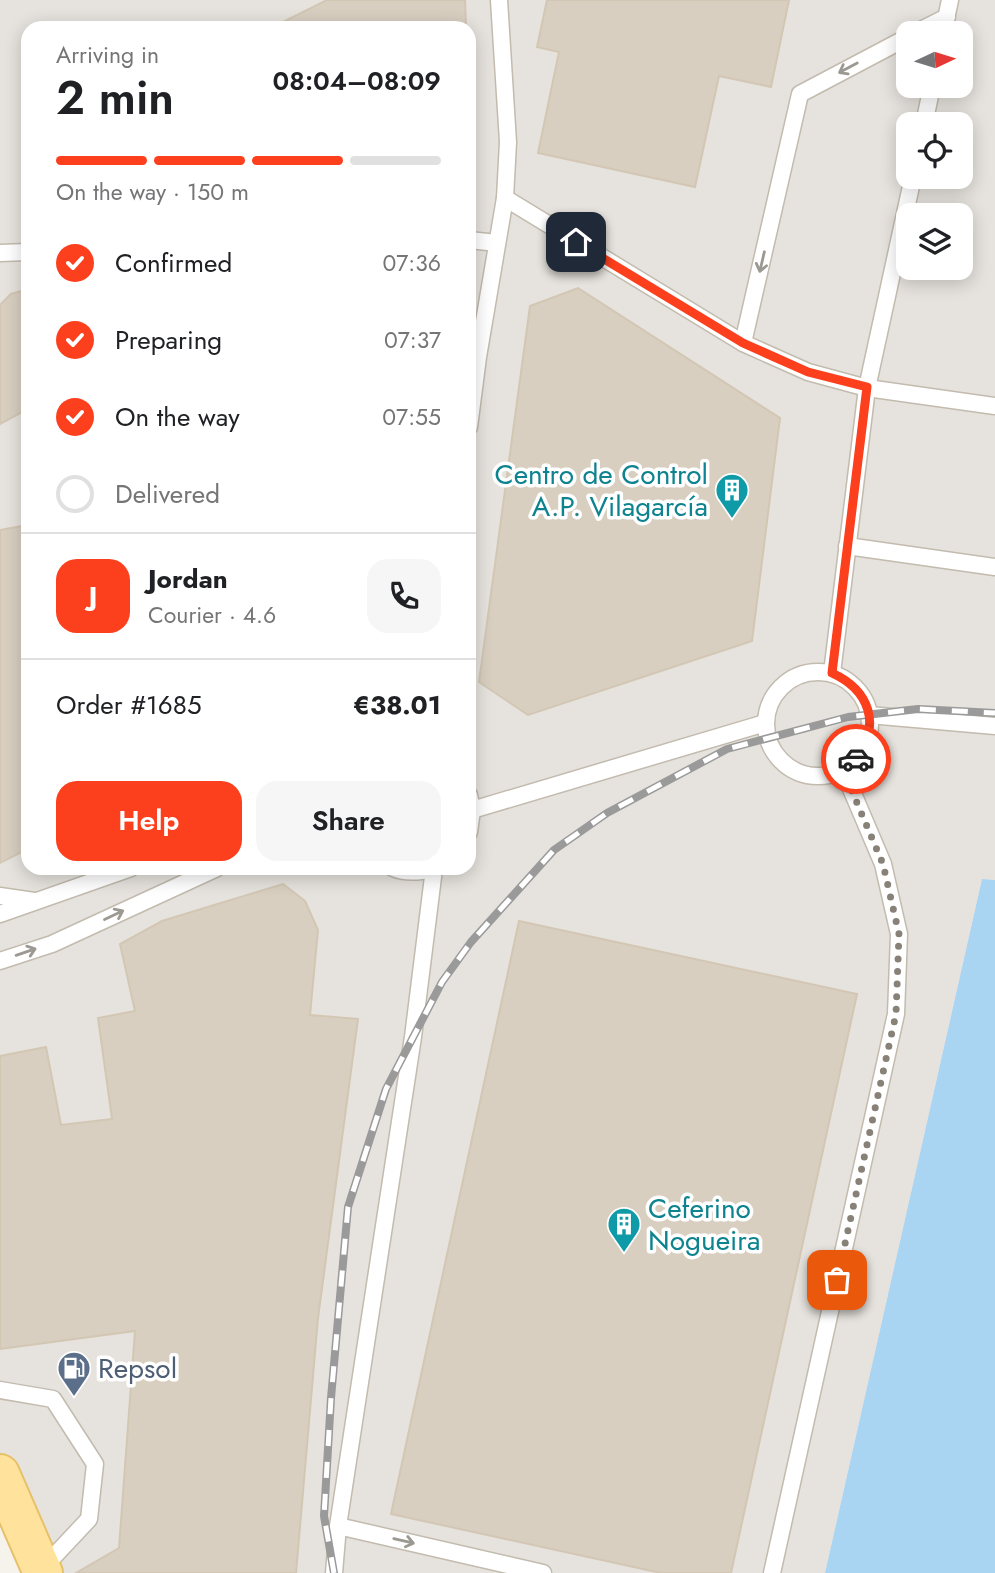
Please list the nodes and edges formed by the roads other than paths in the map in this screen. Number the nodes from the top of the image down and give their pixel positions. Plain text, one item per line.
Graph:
1 (499, 0) edge
2 (950, 0) edge
3 (947, 17) junction
4 (939, 21) edge
5 (946, 21) edge
6 (896, 43) edge
7 (909, 189) edge
8 (505, 198) junction
9 (476, 241) edge
10 (496, 243) junction
11 (21, 252) edge
12 (0, 253) edge
13 (743, 343) junction
14 (476, 373) edge
15 (867, 387) junction
16 (995, 406) edge
17 (847, 546) junction
18 (995, 567) edge
19 (832, 673) junction
20 (869, 715) junction
21 (765, 723) junction
22 (995, 726) edge
23 (843, 770) junction
24 (476, 802) edge
25 (112, 875) edge
26 (202, 875) edge
27 (434, 875) edge
28 (0, 896) edge
29 (37, 902) junction
30 (0, 914) edge
31 (0, 961) edge
32 (0, 1390) edge
33 (0, 1474) edge
34 (338, 1526) junction
35 (42, 1571) edge
36 (334, 1573) edge
37 (542, 1573) edge
38 (772, 1573) edge

1 - 8 lane
2 - 3 lane
3 - 4 lane
3 - 5 lane
6 -> 13 lane
7 - 15 lane
8 - 10 lane
8 - 13 lane
9 - 10 lane
10 - 14 lane
11 - 12 lane
13 - 15 lane
15 - 16 lane
15 - 17 lane
17 - 18 lane
17 - 19 lane
19 - 20 lane
19 - 21 lane
20 - 22 lane
20 - 23 lane
21 - 23 lane
21 - 24 lane
23 - 38 lane
25 - 29 lane
31 -> 26 lane
27 - 34 lane
28 - 29 lane
29 - 30 lane
32 - 35 lane
33 - 35 main road
34 - 36 lane
34 -> 37 lane

